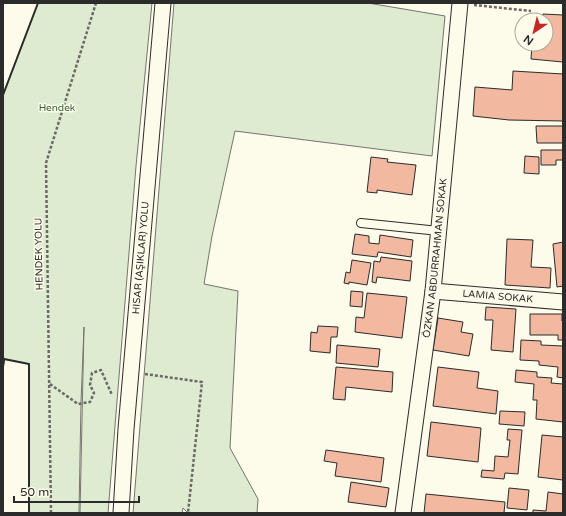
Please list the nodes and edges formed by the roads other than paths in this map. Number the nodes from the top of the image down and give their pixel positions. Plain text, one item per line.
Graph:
1 (163, 3) edge
2 (460, 3) edge
3 (361, 223) dead end
4 (439, 230) junction
5 (433, 291) junction
6 (563, 302) edge
7 (121, 513) edge
8 (403, 513) edge

1 - 7 street
2 - 4 street, ÖZKAN ABDURRAHMAN SOKAK
3 - 4 lane
4 - 5 street, ÖZKAN ABDURRAHMAN SOKAK
5 - 6 street, LAMIA SOKAK
5 - 8 street, ÖZKAN ABDURRAHMAN SOKAK

